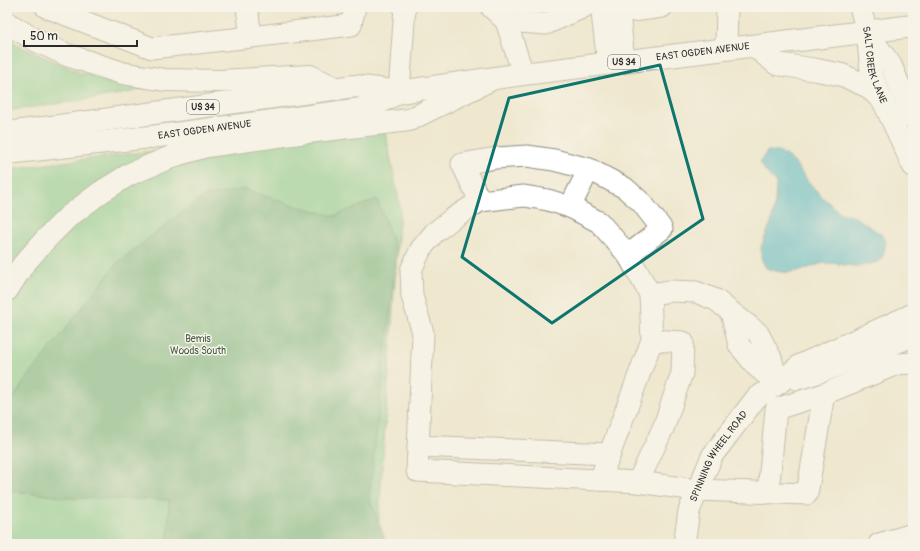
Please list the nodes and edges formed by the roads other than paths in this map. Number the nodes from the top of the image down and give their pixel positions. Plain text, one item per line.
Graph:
1 (46, 7) edge
2 (247, 7) edge
3 (355, 7) edge
4 (405, 7) edge
5 (584, 7) edge
6 (605, 7) edge
7 (662, 7) edge
8 (727, 7) edge
9 (860, 7) edge
10 (625, 9) edge
11 (499, 14) edge
12 (7, 23) edge
13 (913, 26) edge
14 (867, 32) junction
15 (251, 37) junction
16 (754, 46) junction
17 (726, 48) junction
18 (616, 63) junction
19 (523, 74) junction
20 (492, 79) junction
21 (337, 89) junction
22 (398, 92) junction
23 (883, 101) junction
24 (913, 110) edge
25 (7, 133) edge
26 (7, 153) edge
27 (913, 166) edge
28 (589, 168) junction
29 (480, 201) junction
30 (570, 207) junction
31 (628, 255) junction
32 (7, 290) edge
33 (650, 294) junction
34 (913, 314) edge
35 (913, 336) edge
36 (652, 340) junction
37 (913, 363) edge
38 (778, 384) junction
39 (824, 394) junction
40 (418, 446) junction
41 (610, 454) junction
42 (600, 480) junction
43 (638, 482) junction
44 (697, 490) junction
45 (768, 493) junction
46 (913, 534) edge
47 (684, 544) edge
48 (879, 544) edge

1 - 15 street
2 - 15 street
3 - 15 street
4 - 22 street
5 - 11 street
6 - 18 street
7 - 10 street
8 - 17 street
9 - 14 street
10 - 18 street
11 - 19 street
12 - 21 main road
13 - 14 main road, EAST OGDEN AVENUE / US 34
14 - 16 main road, EAST OGDEN AVENUE / US 34
14 - 23 street, SALT CREEK LANE
14 - 24 street, SALT CREEK LANE
16 - 17 main road, EAST OGDEN AVENUE / US 34
16 - 23 main road
17 - 18 main road, EAST OGDEN AVENUE / US 34
18 - 19 main road, EAST OGDEN AVENUE / US 34
19 - 20 main road, EAST OGDEN AVENUE / US 34
20 - 22 main road, EAST OGDEN AVENUE / US 34
20 - 32 main road
21 - 22 main road, EAST OGDEN AVENUE / US 34
21 - 25 main road, EAST OGDEN AVENUE / US 34
22 - 26 main road, EAST OGDEN AVENUE / US 34
23 - 27 street, SALT CREEK LANE
28 - 29 street
28 - 30 street
28 - 31 street
29 - 30 street
29 - 40 street
30 - 31 street
31 - 33 street
33 - 36 street
33 - 38 street
34 - 38 street, SPINNING WHEEL ROAD
35 - 38 street, SPINNING WHEEL ROAD
36 - 41 street
36 - 43 street
37 - 39 street
38 - 44 street, SPINNING WHEEL ROAD
39 - 45 street
39 - 45 street
40 - 41 street
40 - 42 street
41 - 42 street
42 - 43 street
43 - 44 street
44 - 45 street
44 - 47 street, SPINNING WHEEL ROAD
46 - 48 street

